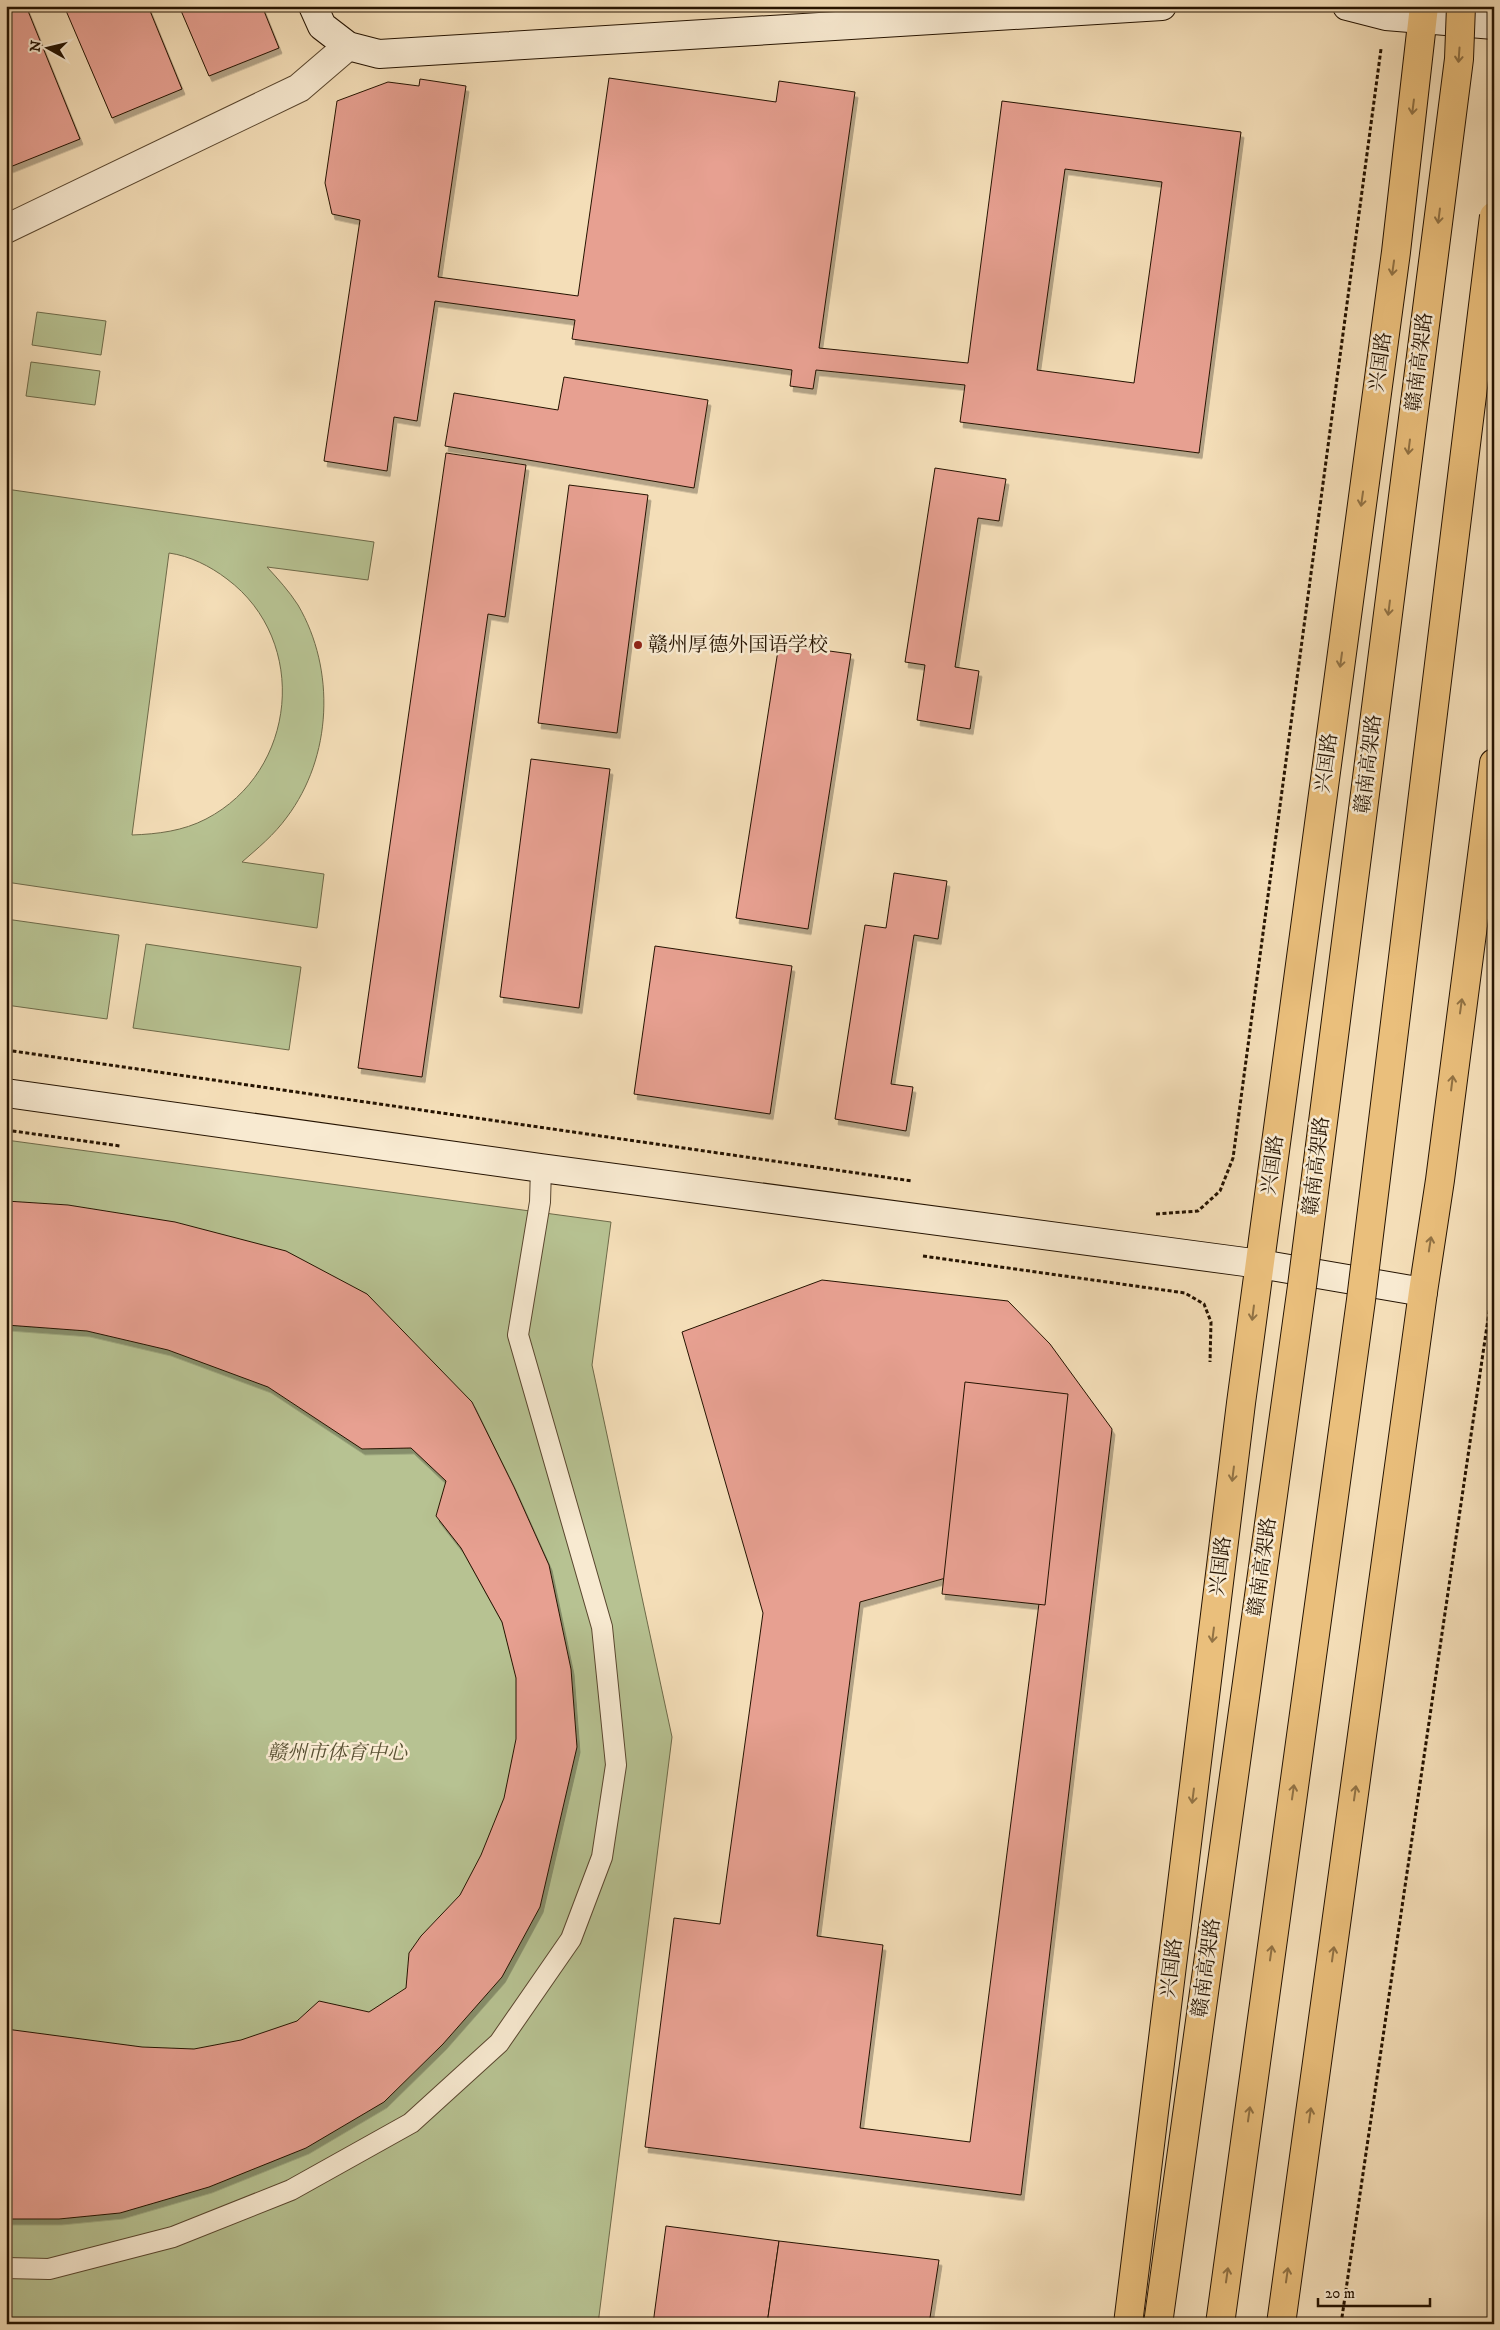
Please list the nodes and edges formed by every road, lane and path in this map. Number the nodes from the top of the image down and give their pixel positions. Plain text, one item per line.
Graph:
1 (313, 6) edge
2 (1162, 6) edge
3 (1347, 6) edge
4 (1461, 6) edge
5 (1424, 13) edge
6 (1386, 16) junction
7 (1494, 25) edge
8 (348, 46) junction
9 (1494, 216) edge
10 (6, 229) edge
11 (1494, 763) edge
12 (6, 1050) edge
13 (6, 1093) edge
14 (6, 1130) edge
15 (125, 1146) dead end
16 (540, 1168) junction
17 (913, 1181) dead end
18 (1146, 1213) dead end
19 (913, 1254) dead end
20 (1260, 1264) junction
21 (1494, 1278) edge
22 (1423, 1292) junction
23 (1210, 1369) dead end
24 (6, 2268) edge
25 (1128, 2324) edge
26 (1158, 2324) edge
27 (1220, 2324) edge
28 (1281, 2324) edge
29 (1341, 2324) edge

1 - 8 street
2 - 8 street
3 - 6 street
4 -> 26 main road, 赣南高架路, bridge
5 - 6 street
5 - 7 street
5 -> 20 main road, 兴国路
6 - 18 path
8 - 10 street
27 -> 9 main road, bridge
22 -> 11 main road
12 - 17 path
13 - 16 street
14 - 15 path
16 - 20 street
16 - 24 lane
19 - 23 path
20 - 22 street
20 -> 25 main road, 兴国路
21 - 29 path
28 -> 22 main road

